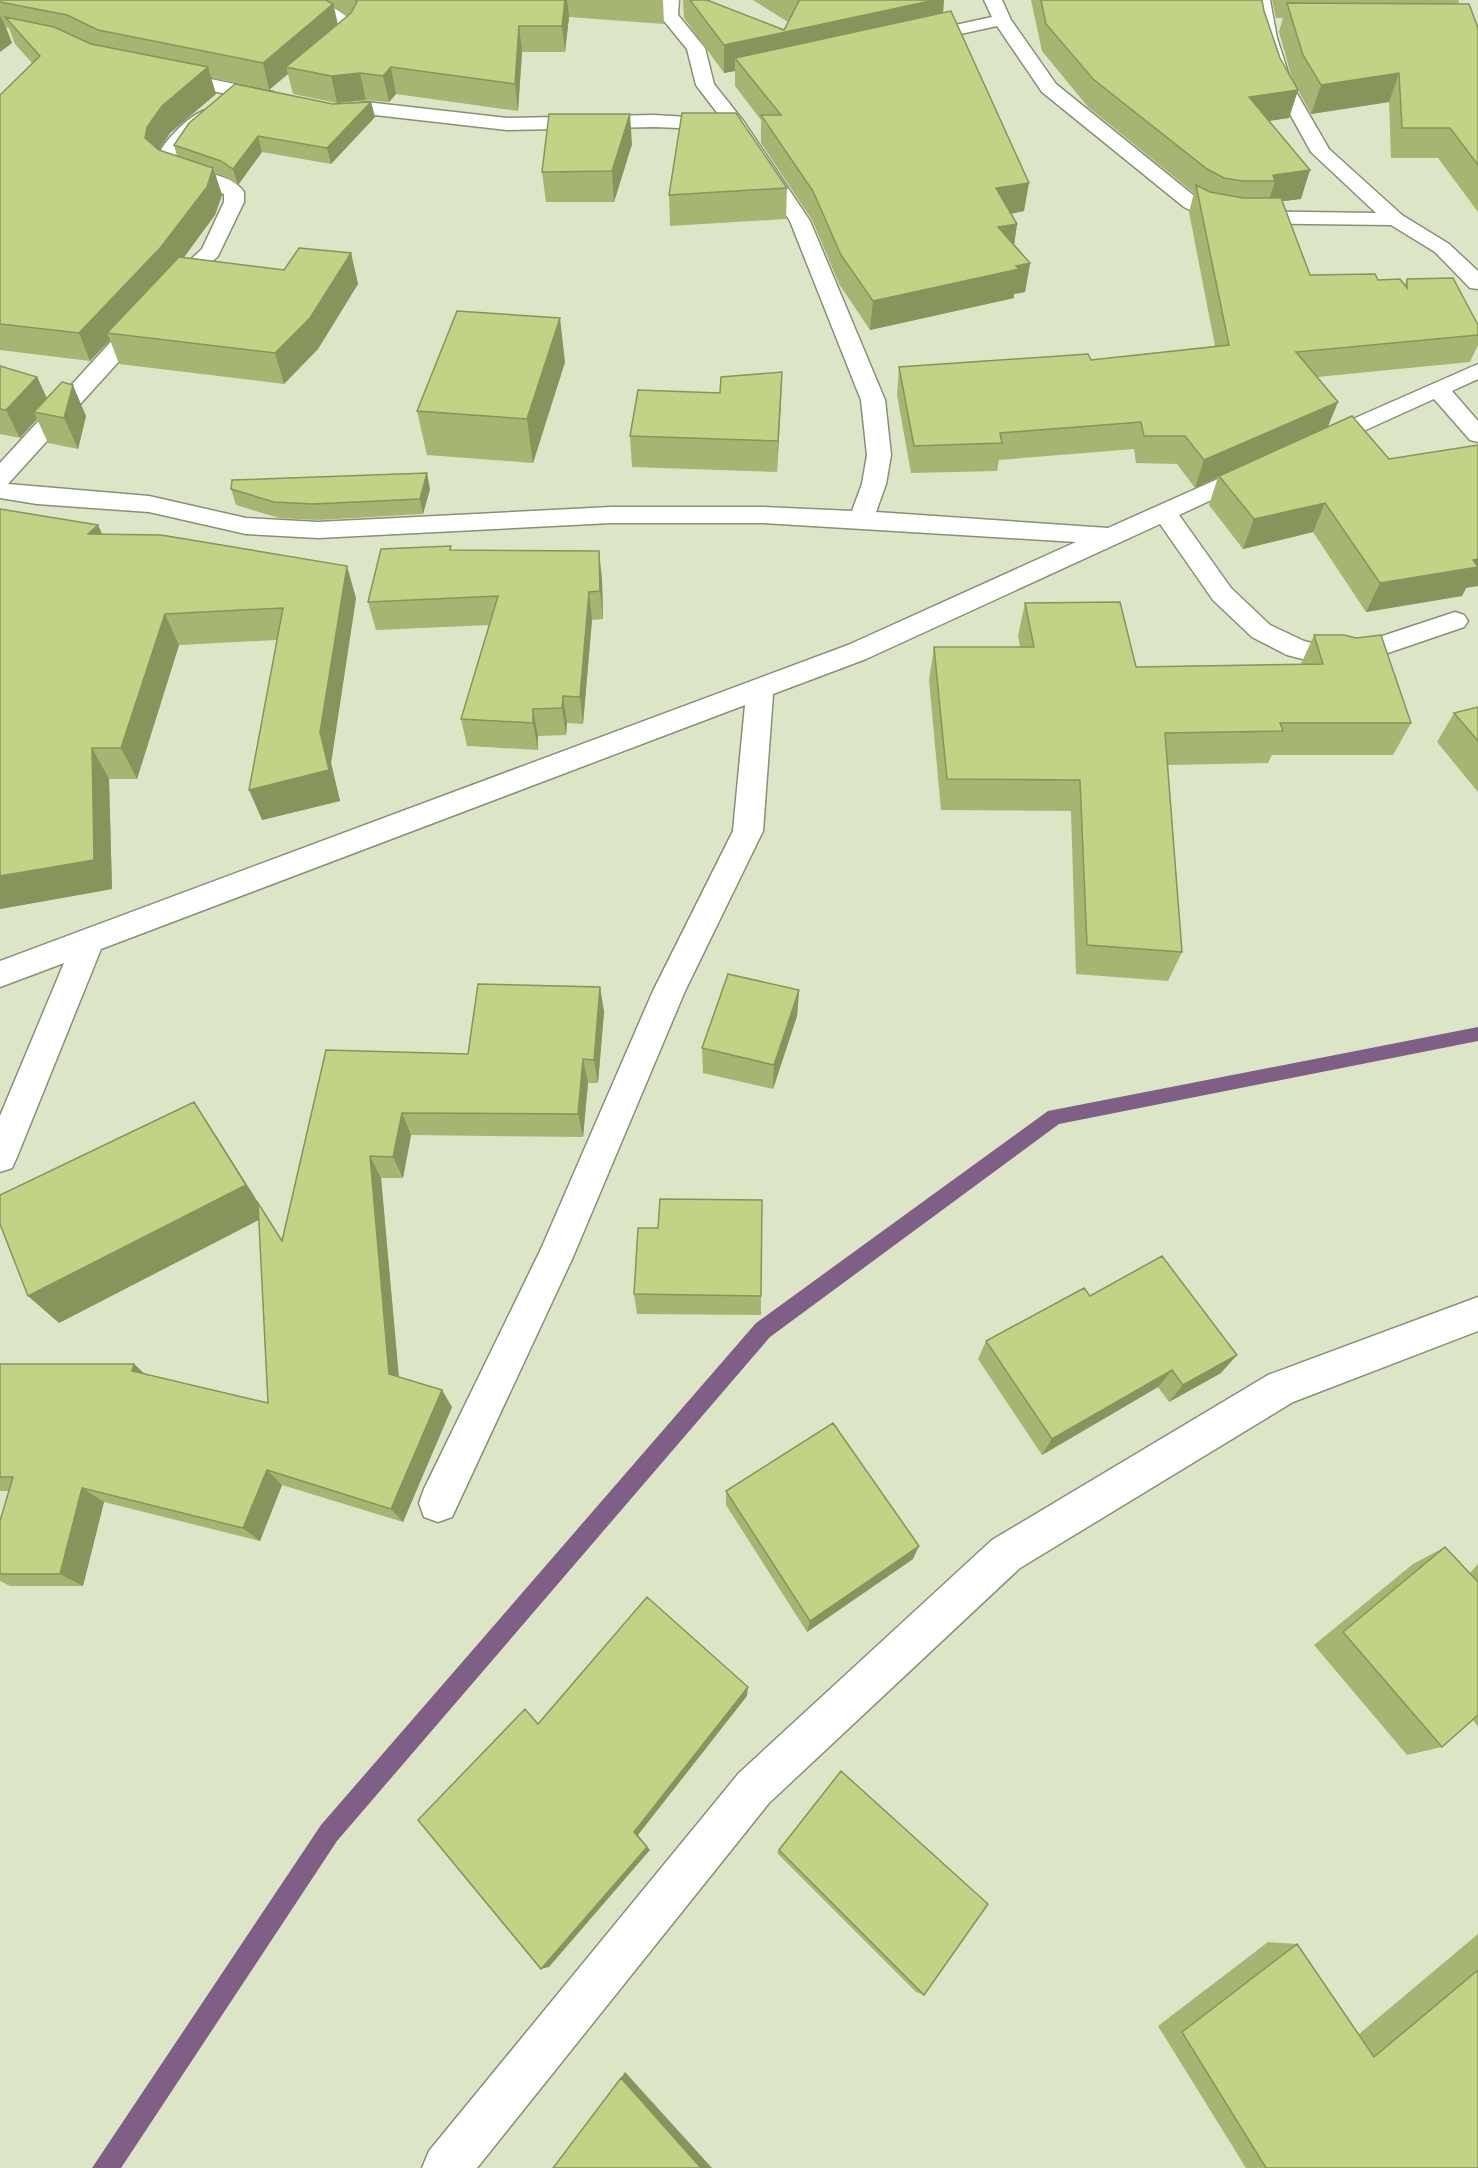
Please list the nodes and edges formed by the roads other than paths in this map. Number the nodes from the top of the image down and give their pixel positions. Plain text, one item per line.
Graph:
1 (313, 0) edge
2 (670, 0) edge
3 (993, 0) edge
4 (1261, 0) edge
5 (1002, 20) junction
6 (1265, 25) junction
7 (1289, 25) edge
8 (899, 42) edge
9 (315, 63) edge
10 (146, 72) edge
11 (728, 80) dead end
12 (290, 84) dead end
13 (705, 85) junction
14 (237, 89) junction
15 (273, 99) junction
16 (737, 126) junction
17 (1395, 219) junction
18 (1478, 283) edge
19 (1478, 371) edge
20 (1438, 390) junction
21 (1478, 435) edge
22 (0, 478) edge
23 (0, 490) edge
24 (1164, 511) junction
25 (861, 519) junction
26 (1113, 536) junction
27 (1455, 621) dead end
28 (760, 689) junction
29 (88, 943) junction
30 (0, 974) edge
31 (0, 1157) edge
32 (1478, 1314) edge
33 (438, 1503) dead end
34 (446, 2168) edge

1 - 9 street
2 - 13 street
3 - 5 street
4 - 6 street
5 - 8 street
5 - 17 street
6 - 7 street
6 - 17 street
10 - 14 street
11 - 13 street
12 - 15 street
13 - 16 street
14 - 15 street
14 - 22 street
15 - 16 street
16 - 25 street
17 - 18 street
19 - 20 street
20 - 21 street
20 - 24 street
23 - 25 street
24 - 26 street
24 - 27 street
25 - 26 street
26 - 28 street
28 - 29 street
28 - 33 street
29 - 30 street
29 - 31 street
32 - 34 street

